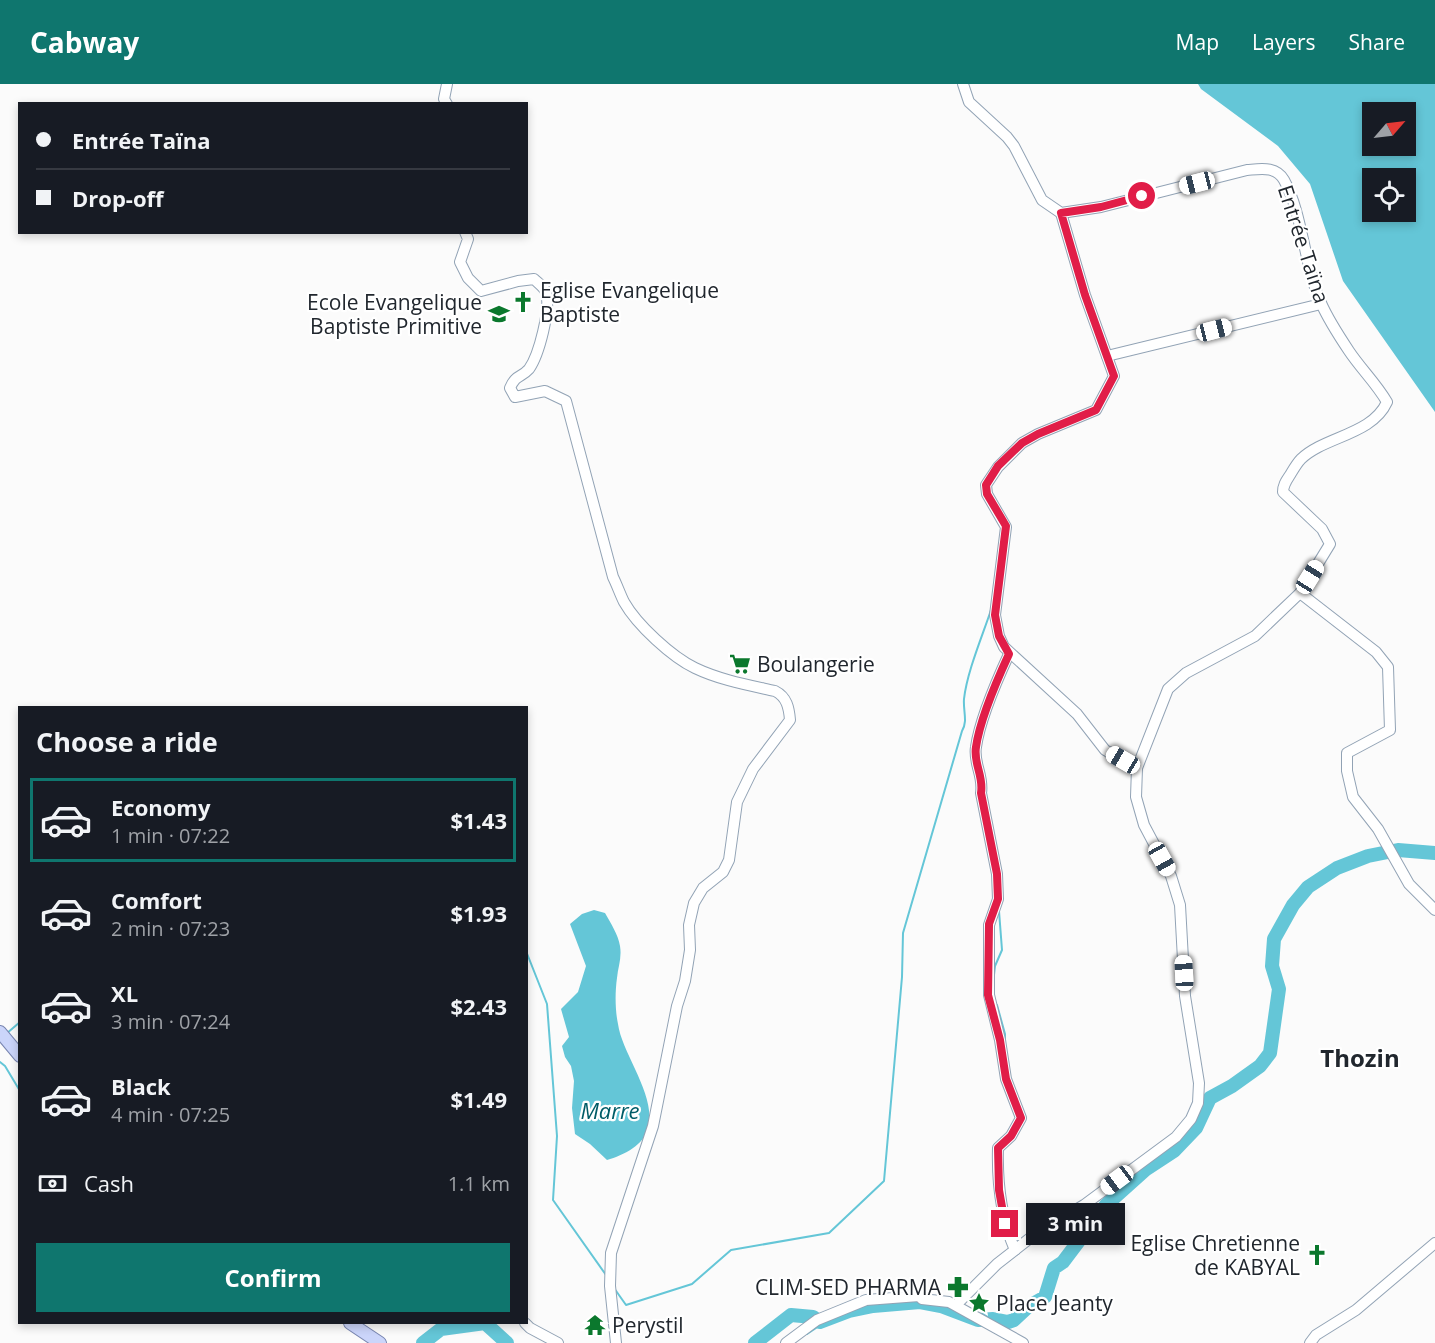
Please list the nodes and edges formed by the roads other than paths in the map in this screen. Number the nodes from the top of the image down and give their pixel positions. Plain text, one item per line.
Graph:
1 (447, 84) edge
2 (963, 84) edge
3 (446, 102) edge
4 (1061, 213) junction
5 (466, 234) edge
6 (1321, 304) junction
7 (1107, 356) junction
8 (1300, 593) junction
9 (1009, 654) junction
10 (1137, 768) junction
11 (1435, 910) edge
12 (0, 1032) edge
13 (18, 1054) edge
14 (1435, 1243) edge
15 (1016, 1250) junction
16 (956, 1305) junction
17 (352, 1324) edge
18 (526, 1324) edge
19 (380, 1343) edge
20 (558, 1343) edge
21 (616, 1343) edge
22 (786, 1343) edge
23 (1023, 1343) edge
24 (1310, 1343) edge

1 - 3 street
2 - 4 street
4 - 6 street, Entrée Taïna
4 - 7 street
5 - 21 street
6 - 7 street
6 - 8 street, Entrée Taïna
7 - 9 street
8 - 10 street, Entrée Taïna
8 - 11 street
9 - 10 street
9 - 15 street
10 - 15 street, Entrée Taïna
12 - 13 main road
14 - 24 street
15 - 16 street, Entrée Taïna
16 - 22 street
16 - 23 street
17 - 19 main road
18 - 20 street

